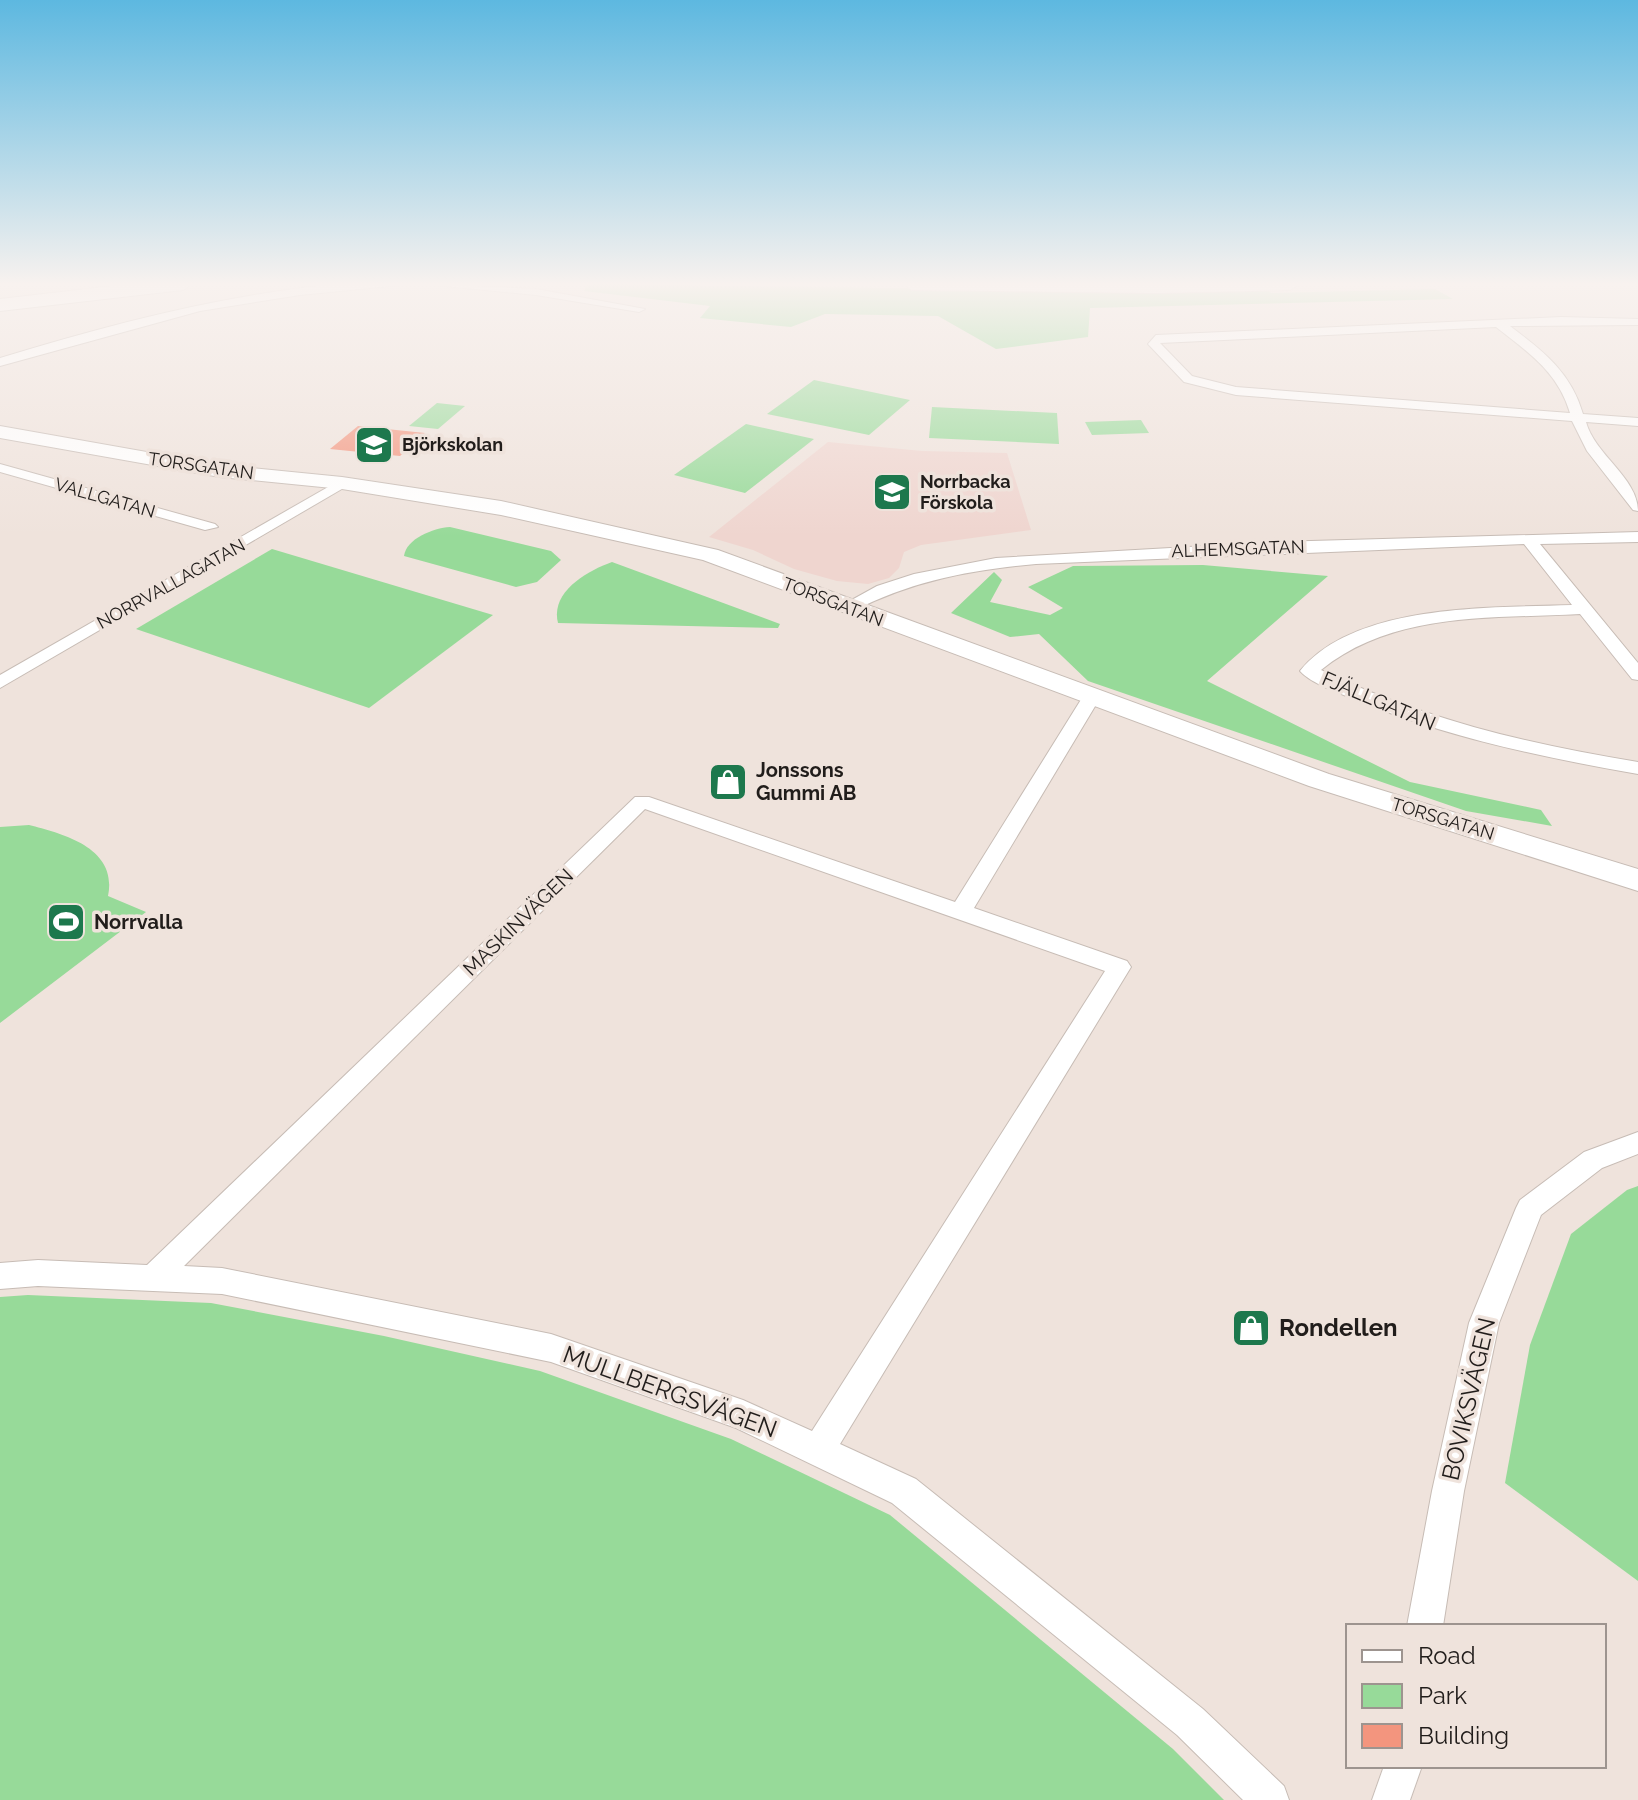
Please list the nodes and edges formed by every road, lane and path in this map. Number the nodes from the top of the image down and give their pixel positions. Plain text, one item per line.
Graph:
1 (1174, 368) edge
2 (1553, 368) edge
3 (1578, 419) junction
4 (1638, 422) edge
5 (0, 432) edge
6 (0, 468) edge
7 (342, 483) junction
8 (1638, 507) edge
9 (210, 527) dead end
10 (1638, 537) edge
11 (1528, 539) junction
12 (847, 607) junction
13 (1585, 609) junction
14 (0, 664) edge
15 (20, 672) junction
16 (1638, 675) edge
17 (0, 683) edge
18 (1091, 698) junction
19 (1638, 768) edge
20 (1638, 880) edge
21 (961, 911) junction
22 (1638, 1143) edge
23 (0, 1276) edge
24 (153, 1278) junction
25 (819, 1450) junction
26 (1425, 1624) edge
27 (1402, 1768) edge
28 (1270, 1800) edge
29 (1391, 1800) edge

1 - 3 street
2 - 3 street
3 - 4 street
3 - 8 street
5 - 7 main road, TORSGATAN
6 - 9 street, VALLGATAN
7 - 12 main road, TORSGATAN
7 - 15 street, NORRVALLAGATAN
10 - 11 street, ALHEMSGATAN
11 - 12 street, ALHEMSGATAN
11 - 13 street
12 - 18 main road, TORSGATAN
13 - 16 street
13 - 19 street, FJÄLLGATAN
14 - 15 street
15 - 17 street, NORRVALLAGATAN
18 - 20 main road, TORSGATAN
18 - 21 street
21 - 24 street, MASKINVÄGEN
21 - 25 street, MASKINVÄGEN
22 - 26 street, BOVIKSVÄGEN
23 - 24 street, MULLBERGSVÄGEN
24 - 25 street, MULLBERGSVÄGEN
25 - 28 street, MULLBERGSVÄGEN
27 - 29 street

